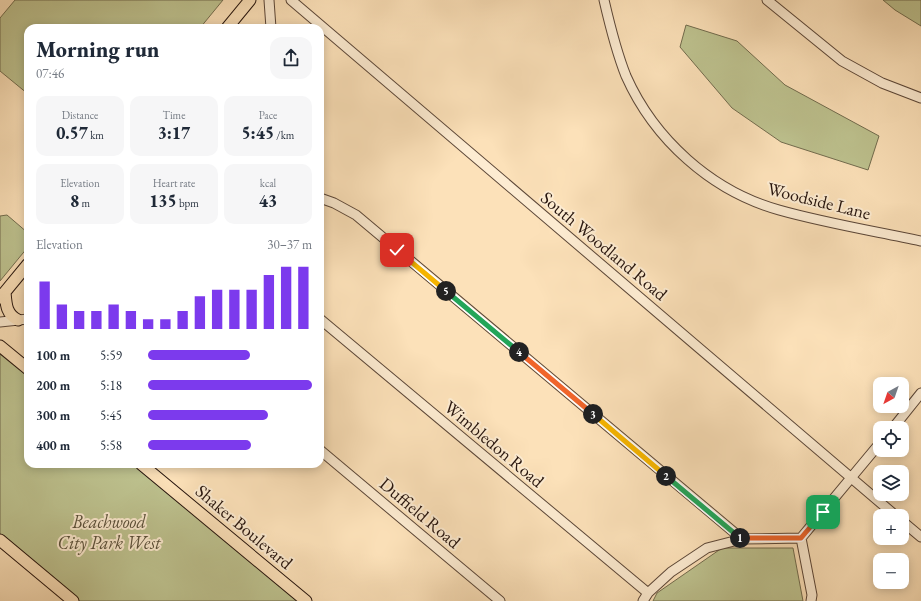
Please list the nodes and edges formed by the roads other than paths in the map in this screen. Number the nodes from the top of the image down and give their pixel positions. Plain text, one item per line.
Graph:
1 (250, 0) edge
2 (269, 0) edge
3 (291, 0) edge
4 (604, 0) edge
5 (767, 0) edge
6 (230, 24) edge
7 (271, 24) edge
8 (319, 24) edge
9 (324, 28) edge
10 (921, 98) edge
11 (324, 199) edge
12 (921, 241) edge
13 (24, 269) edge
14 (3, 295) edge
15 (23, 320) edge
16 (0, 322) edge
17 (324, 322) edge
18 (0, 346) edge
19 (24, 366) edge
20 (921, 393) edge
21 (899, 421) edge
22 (873, 451) edge
23 (324, 453) edge
24 (146, 468) edge
25 (851, 478) junction
26 (888, 509) edge
27 (909, 527) edge
28 (921, 537) edge
29 (801, 538) junction
30 (742, 539) junction
31 (0, 540) edge
32 (645, 597) edge
33 (814, 599) edge
34 (73, 601) edge
35 (306, 601) edge
36 (500, 601) edge

1 - 6 main road
2 - 7 street
3 - 8 street, South Woodland Road
4 - 12 street, Woodside Lane
5 - 10 street
9 - 25 street, South Woodland Road
11 - 30 street
13 - 14 main road
14 - 15 main road
15 - 16 street
17 - 32 street, Wimbledon Road
18 - 19 main road
20 - 21 street
22 - 25 street
23 - 36 street, Duffield Road
24 - 35 main road, Shaker Boulevard
25 - 26 street, South Woodland Road
25 - 29 street
27 - 28 street
29 - 30 street
29 - 33 street
30 - 32 street
31 - 34 main road

